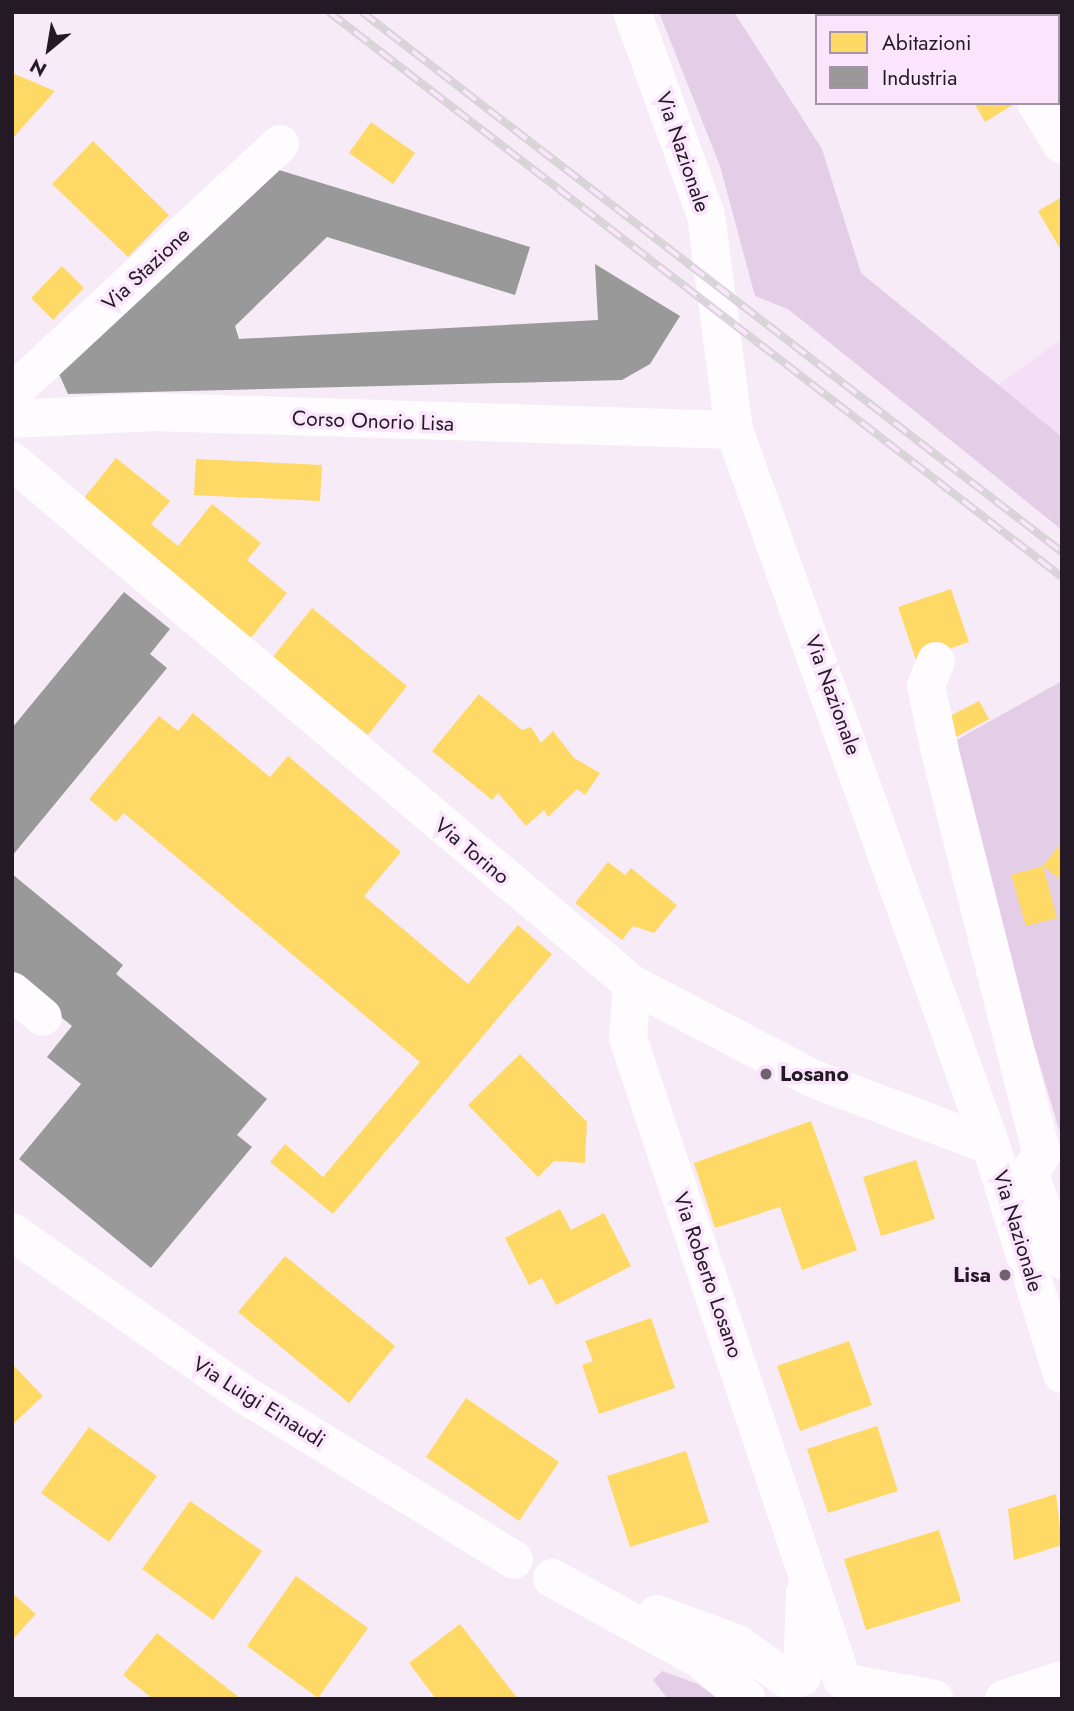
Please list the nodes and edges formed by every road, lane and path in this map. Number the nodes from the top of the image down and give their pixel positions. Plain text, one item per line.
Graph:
1 (632, 12) edge
2 (1037, 105) edge
3 (280, 144) dead end
4 (1062, 145) edge
5 (12, 393) edge
6 (12, 419) edge
7 (734, 430) junction
8 (12, 461) edge
9 (936, 661) dead end
10 (632, 984) junction
11 (12, 991) edge
12 (43, 1017) dead end
13 (991, 1146) junction
14 (1017, 1181) junction
15 (12, 1232) edge
16 (1062, 1260) edge
17 (1062, 1374) edge
18 (514, 1560) dead end
19 (806, 1562) junction
20 (1062, 1679) edge
21 (788, 1686) edge
22 (855, 1687) edge
23 (747, 1699) edge
24 (935, 1699) edge
25 (1004, 1699) edge

1 - 7 street, Via Nazionale
2 - 4 street
3 - 5 street, Via Stazione
6 - 7 street, Corso Onorio Lisa
7 - 13 street, Via Nazionale
8 - 10 street, Via Torino
9 - 14 street
10 - 13 street, Via Torino
10 - 19 street, Via Roberto Losano
11 - 12 street
13 - 14 street, Via Nazionale
14 - 16 street
14 - 17 street, Via Nazionale
15 - 18 street, Via Luigi Einaudi
19 - 21 street, Via Roberto Losano
19 - 22 street, Via Roberto Losano
20 - 25 street
21 - 22 street
21 - 23 street
22 - 24 street

